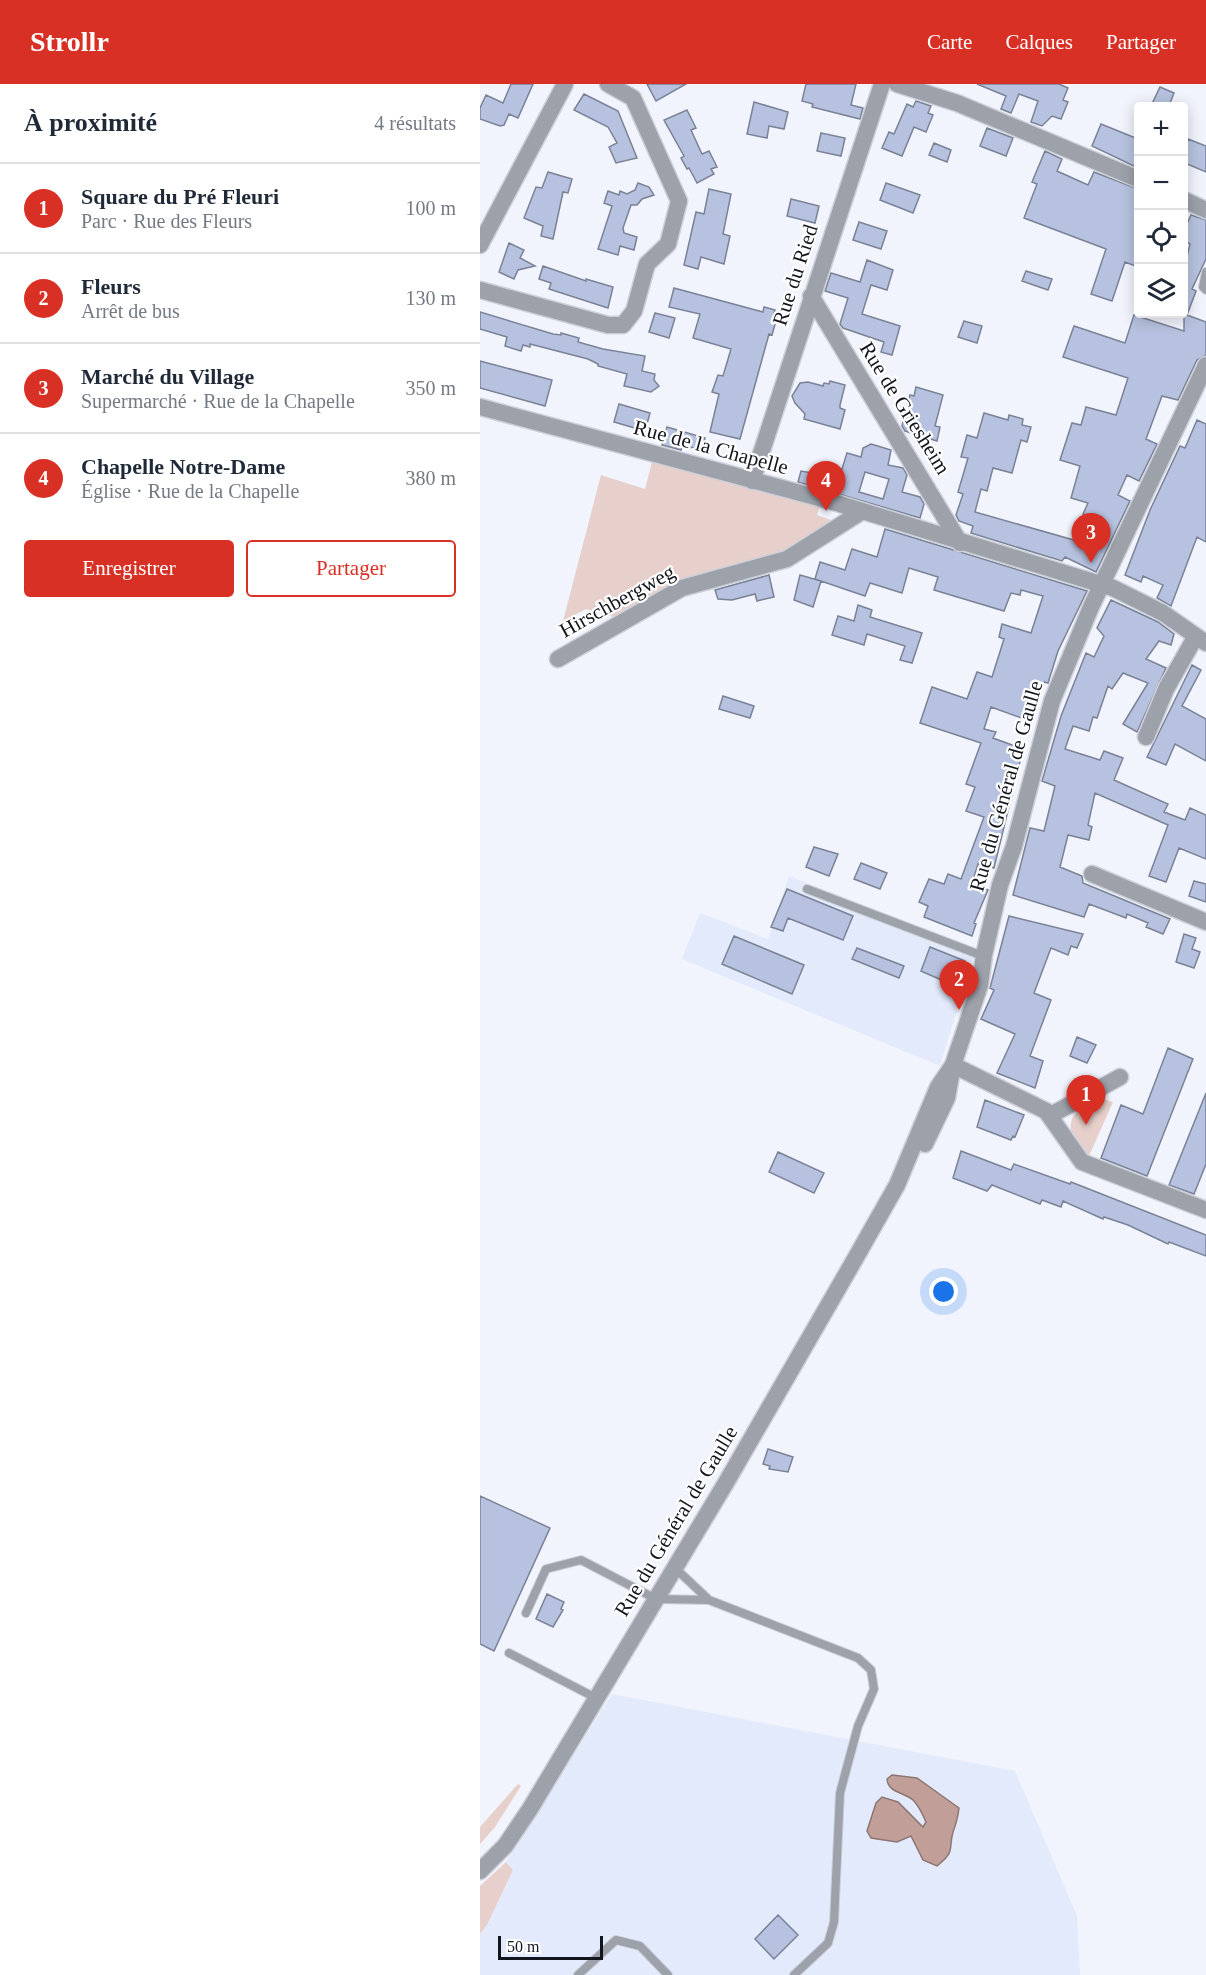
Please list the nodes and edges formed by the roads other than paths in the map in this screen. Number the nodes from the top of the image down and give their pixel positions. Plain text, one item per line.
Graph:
1 (565, 84) edge
2 (608, 84) edge
3 (882, 84) edge
4 (897, 84) edge
5 (1134, 177) edge
6 (1188, 202) edge
7 (1206, 210) edge
8 (480, 245) edge
9 (1206, 272) edge
10 (480, 290) edge
11 (1206, 290) edge
12 (811, 296) junction
13 (1206, 364) edge
14 (480, 407) edge
15 (752, 481) junction
16 (861, 512) junction
17 (960, 543) junction
18 (1102, 585) junction
19 (1201, 639) edge
20 (558, 659) dead end
21 (1146, 737) dead end
22 (1092, 874) dead end
23 (807, 889) dead end
24 (1206, 922) edge
25 (984, 954) junction
26 (953, 1065) junction
27 (1120, 1077) dead end
28 (1051, 1115) junction
29 (1206, 1210) edge
30 (675, 1568) junction
31 (656, 1599) junction
32 (709, 1600) junction
33 (526, 1613) dead end
34 (509, 1653) dead end
35 (596, 1698) junction
36 (480, 1871) edge
37 (578, 1975) edge
38 (668, 1975) edge
39 (794, 1975) edge

1 - 8 street
2 - 10 street
3 - 12 street, Rue du Ried
4 - 5 street
6 - 7 street
9 - 11 lane
12 - 15 street, Rue du Ried
12 - 17 street, Rue de Griesheim
13 - 18 street, Rue du Général de Gaulle
14 - 15 street, Rue de la Chapelle
15 - 16 street, Rue de la Chapelle
16 - 17 street, Rue de la Chapelle
16 - 20 street, Hirschbergweg
17 - 18 street, Rue de la Chapelle
18 - 19 street, Rue de la Chapelle
18 - 25 street, Rue du Général de Gaulle
19 - 21 street
22 - 24 street
23 - 25 lane
25 - 26 street, Rue du Général de Gaulle
26 - 28 street
26 - 30 street, Rue du Général de Gaulle
27 - 28 street
28 - 29 street
30 - 31 street, Rue du Général de Gaulle
30 - 32 lane
31 - 32 lane
31 - 33 lane
31 - 35 street, Rue du Général de Gaulle
32 - 39 lane
34 - 35 lane
35 - 36 street, Rue du Général de Gaulle
37 - 38 lane

